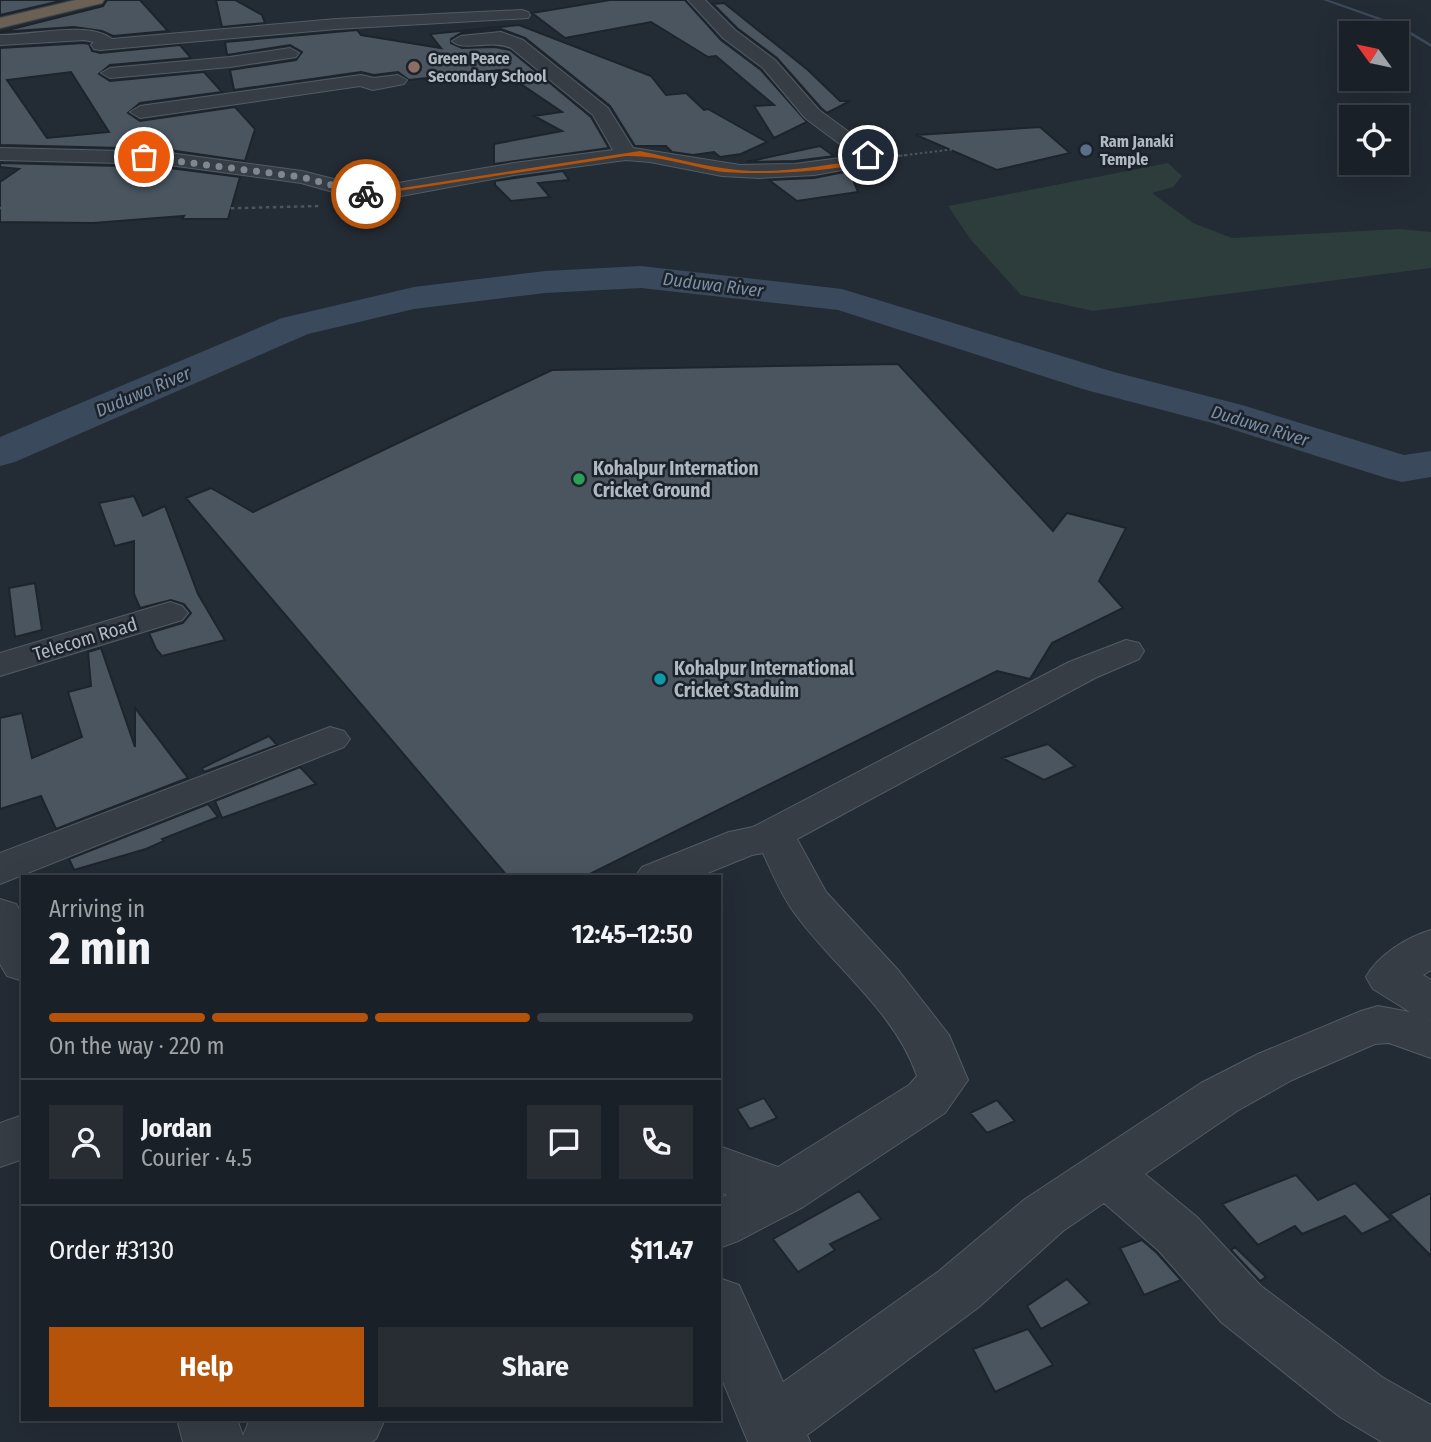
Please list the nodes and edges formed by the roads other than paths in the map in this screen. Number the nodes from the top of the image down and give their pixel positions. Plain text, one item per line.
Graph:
1 (96, 0) edge
2 (494, 0) edge
3 (696, 0) edge
4 (522, 15) junction
5 (0, 23) edge
6 (349, 23) junction
7 (501, 37) junction
8 (395, 39) dead end
9 (0, 40) edge
10 (440, 42) dead end
11 (100, 45) junction
12 (290, 53) dead end
13 (110, 73) junction
14 (398, 80) dead end
15 (130, 103) junction
16 (162, 143) junction
17 (626, 154) junction
18 (0, 155) edge
19 (170, 613) dead end
20 (1126, 651) dead end
21 (0, 665) edge
22 (330, 739) dead end
23 (763, 839) junction
24 (0, 869) edge
25 (662, 875) edge
26 (0, 915) edge
27 (1431, 946) edge
28 (21, 960) edge
29 (1431, 1000) edge
30 (1431, 1040) edge
31 (21, 1137) edge
32 (0, 1146) edge
33 (721, 1168) edge
34 (1107, 1174) junction
35 (785, 1191) junction
36 (721, 1223) edge
37 (721, 1308) edge
38 (208, 1421) edge
39 (359, 1429) edge
40 (776, 1434) edge
41 (1431, 1438) edge
42 (214, 1442) edge
43 (271, 1442) edge

1 - 5 highway
2 - 4 street
3 - 17 street
4 - 6 street
4 - 7 street
6 - 8 street
6 - 11 street
7 - 10 street
7 - 17 street
9 - 11 street
11 - 13 street
12 - 13 street
13 - 15 street
14 - 15 street
15 - 16 street
16 - 17 street
16 - 18 street
19 - 21 street, Telecom Road
20 - 23 street
22 - 24 street
23 - 25 street
23 - 35 street
26 - 28 street
27 - 29 street
30 - 34 street
31 - 32 street
33 - 35 street
34 - 40 street
34 - 41 street
35 - 36 street
37 - 40 street
38 - 42 street
39 - 43 street

